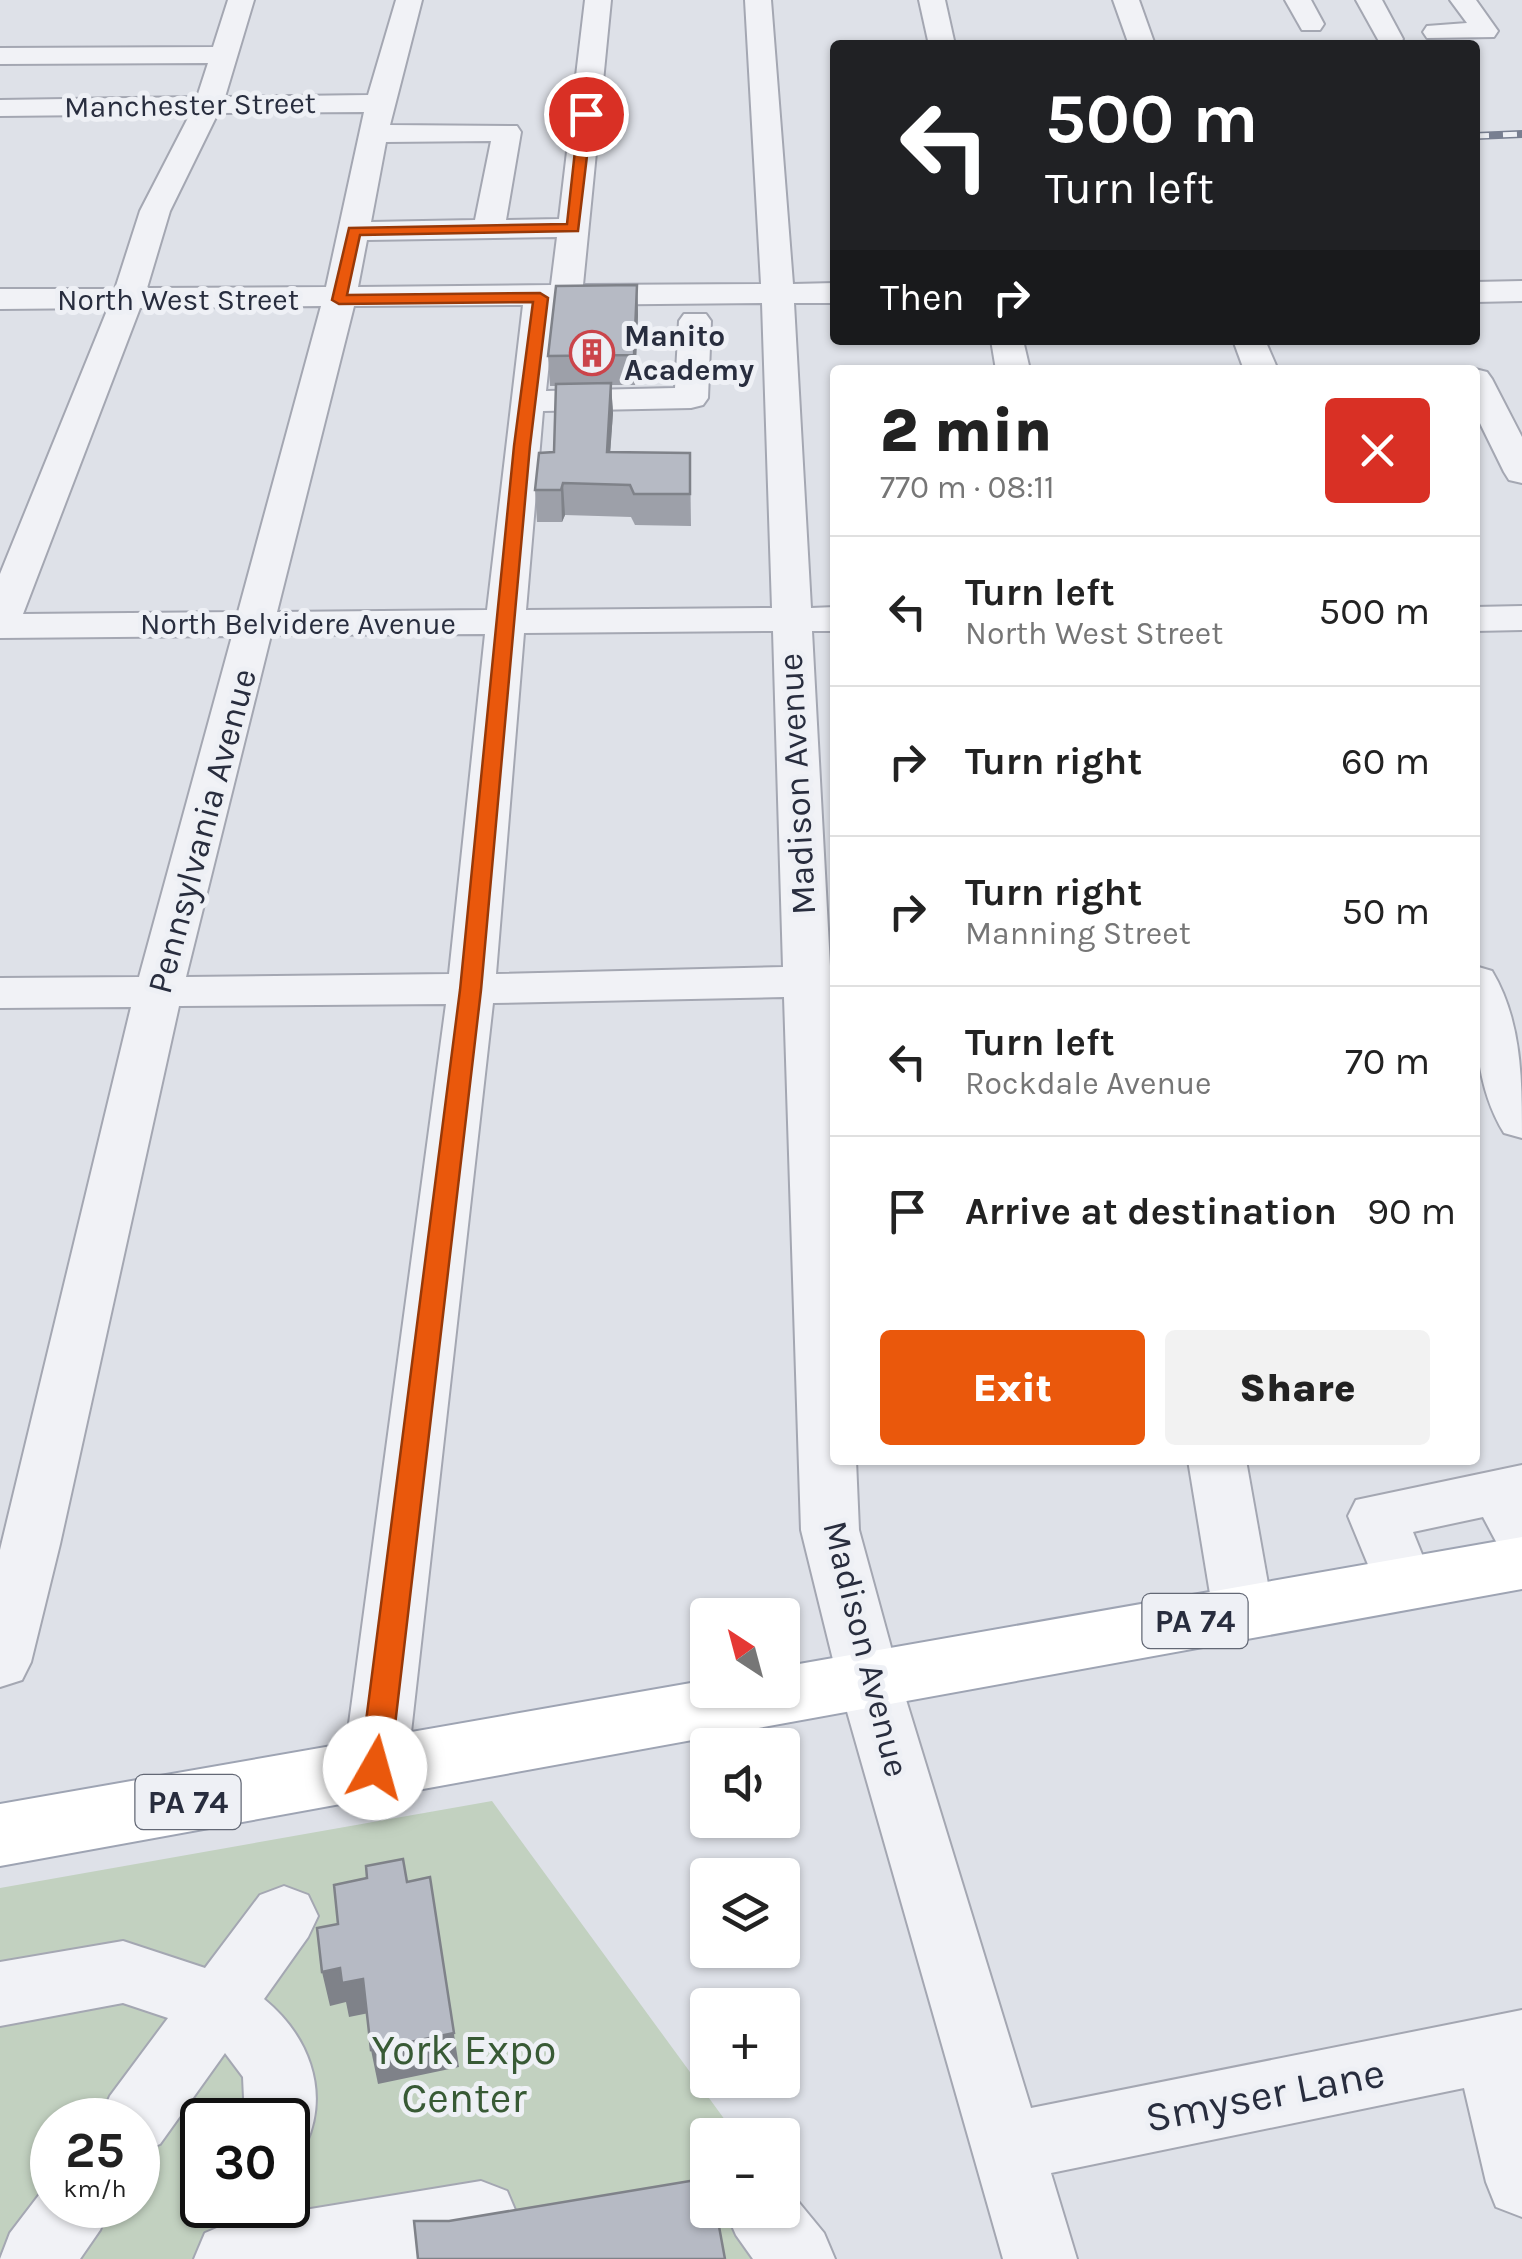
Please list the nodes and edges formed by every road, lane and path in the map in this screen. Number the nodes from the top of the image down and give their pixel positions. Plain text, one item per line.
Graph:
1 (241, 0) edge
2 (409, 0) edge
3 (598, 0) edge
4 (758, 0) edge
5 (932, 0) edge
6 (1126, 0) edge
7 (1298, 0) edge
8 (1369, 0) edge
9 (1463, 0) edge
10 (1311, 24) dead end
11 (1434, 29) dead end
12 (1390, 38) dead end
13 (941, 40) edge
14 (1140, 40) edge
15 (222, 55) junction
16 (0, 56) edge
17 (380, 103) junction
18 (209, 104) junction
19 (0, 108) edge
20 (374, 134) junction
21 (574, 228) junction
22 (489, 229) junction
23 (354, 231) junction
24 (1480, 292) edge
25 (1522, 292) edge
26 (830, 293) edge
27 (778, 294) junction
28 (553, 298) junction
29 (0, 299) edge
30 (127, 300) junction
31 (339, 300) junction
32 (695, 321) dead end
33 (1480, 388) edge
34 (527, 401) junction
35 (1522, 472) edge
36 (1522, 618) edge
37 (789, 619) junction
38 (830, 619) edge
39 (1480, 619) edge
40 (257, 623) junction
41 (507, 623) junction
42 (0, 624) edge
43 (821, 981) edge
44 (470, 990) junction
45 (0, 993) edge
46 (158, 994) junction
47 (1480, 996) edge
48 (1522, 1121) edge
49 (829, 1400) edge
50 (1218, 1465) edge
51 (1514, 1505) edge
52 (16, 1544) edge
53 (1522, 1563) edge
54 (1404, 1584) junction
55 (1243, 1612) junction
56 (0, 1662) edge
57 (869, 1680) junction
58 (375, 1768) junction
59 (0, 1835) edge
60 (284, 1916) dead end
61 (0, 1994) edge
62 (218, 2004) junction
63 (1506, 2046) edge
64 (151, 2098) edge
65 (280, 2098) edge
66 (1007, 2147) junction
67 (1522, 2182) edge
68 (553, 2205) edge
69 (764, 2228) edge
70 (269, 2238) edge
71 (405, 2244) edge
72 (798, 2259) edge
73 (1040, 2259) edge

1 - 15 street
2 - 17 street, Pennsylvania Avenue
3 - 21 street
4 - 27 street, Madison Avenue
5 - 13 street
6 - 14 street
7 - 10 street
8 - 12 street
9 - 11 street
15 - 16 street
15 - 18 street
17 - 18 street, Manchester Street
17 - 20 street, Pennsylvania Avenue
18 - 19 street, Manchester Street
18 - 30 street
20 - 22 street
20 - 23 street, Pennsylvania Avenue
21 - 22 street
21 - 28 street
22 - 23 street
23 - 31 street, Pennsylvania Avenue
24 - 25 street
26 - 27 street, North West Street
27 - 28 street, North West Street
27 - 37 street, Madison Avenue
28 - 31 street, North West Street
28 - 34 street
29 - 30 street, North West Street
30 - 31 street, North West Street
30 - 42 street
31 - 40 street, Pennsylvania Avenue
32 - 34 street
33 - 35 street
34 - 41 street
36 - 39 street
37 - 38 street, North Belvidere Avenue
37 - 41 street, North Belvidere Avenue
37 - 43 street, Madison Avenue
40 - 41 street, North Belvidere Avenue
40 - 42 street, North Belvidere Avenue
40 - 46 street, Pennsylvania Avenue
41 - 44 street
43 - 44 street
43 - 49 street, Madison Avenue
44 - 46 street
44 - 58 street
45 - 46 street
46 - 52 street, Pennsylvania Avenue
47 - 48 street
49 - 57 street, Madison Avenue
50 - 55 street
51 - 54 street
52 - 56 street, Pennsylvania Avenue
53 - 54 main road, PA 74
54 - 55 main road, PA 74
55 - 57 main road, PA 74
57 - 58 main road, PA 74
57 - 66 street, Madison Avenue
58 - 59 main road, PA 74
60 - 62 street
61 - 62 street
62 - 64 street
62 - 65 street
63 - 66 street, Smyser Lane
63 - 67 street
66 - 73 street, Madison Avenue
68 - 71 street
69 - 72 street
70 - 71 street

